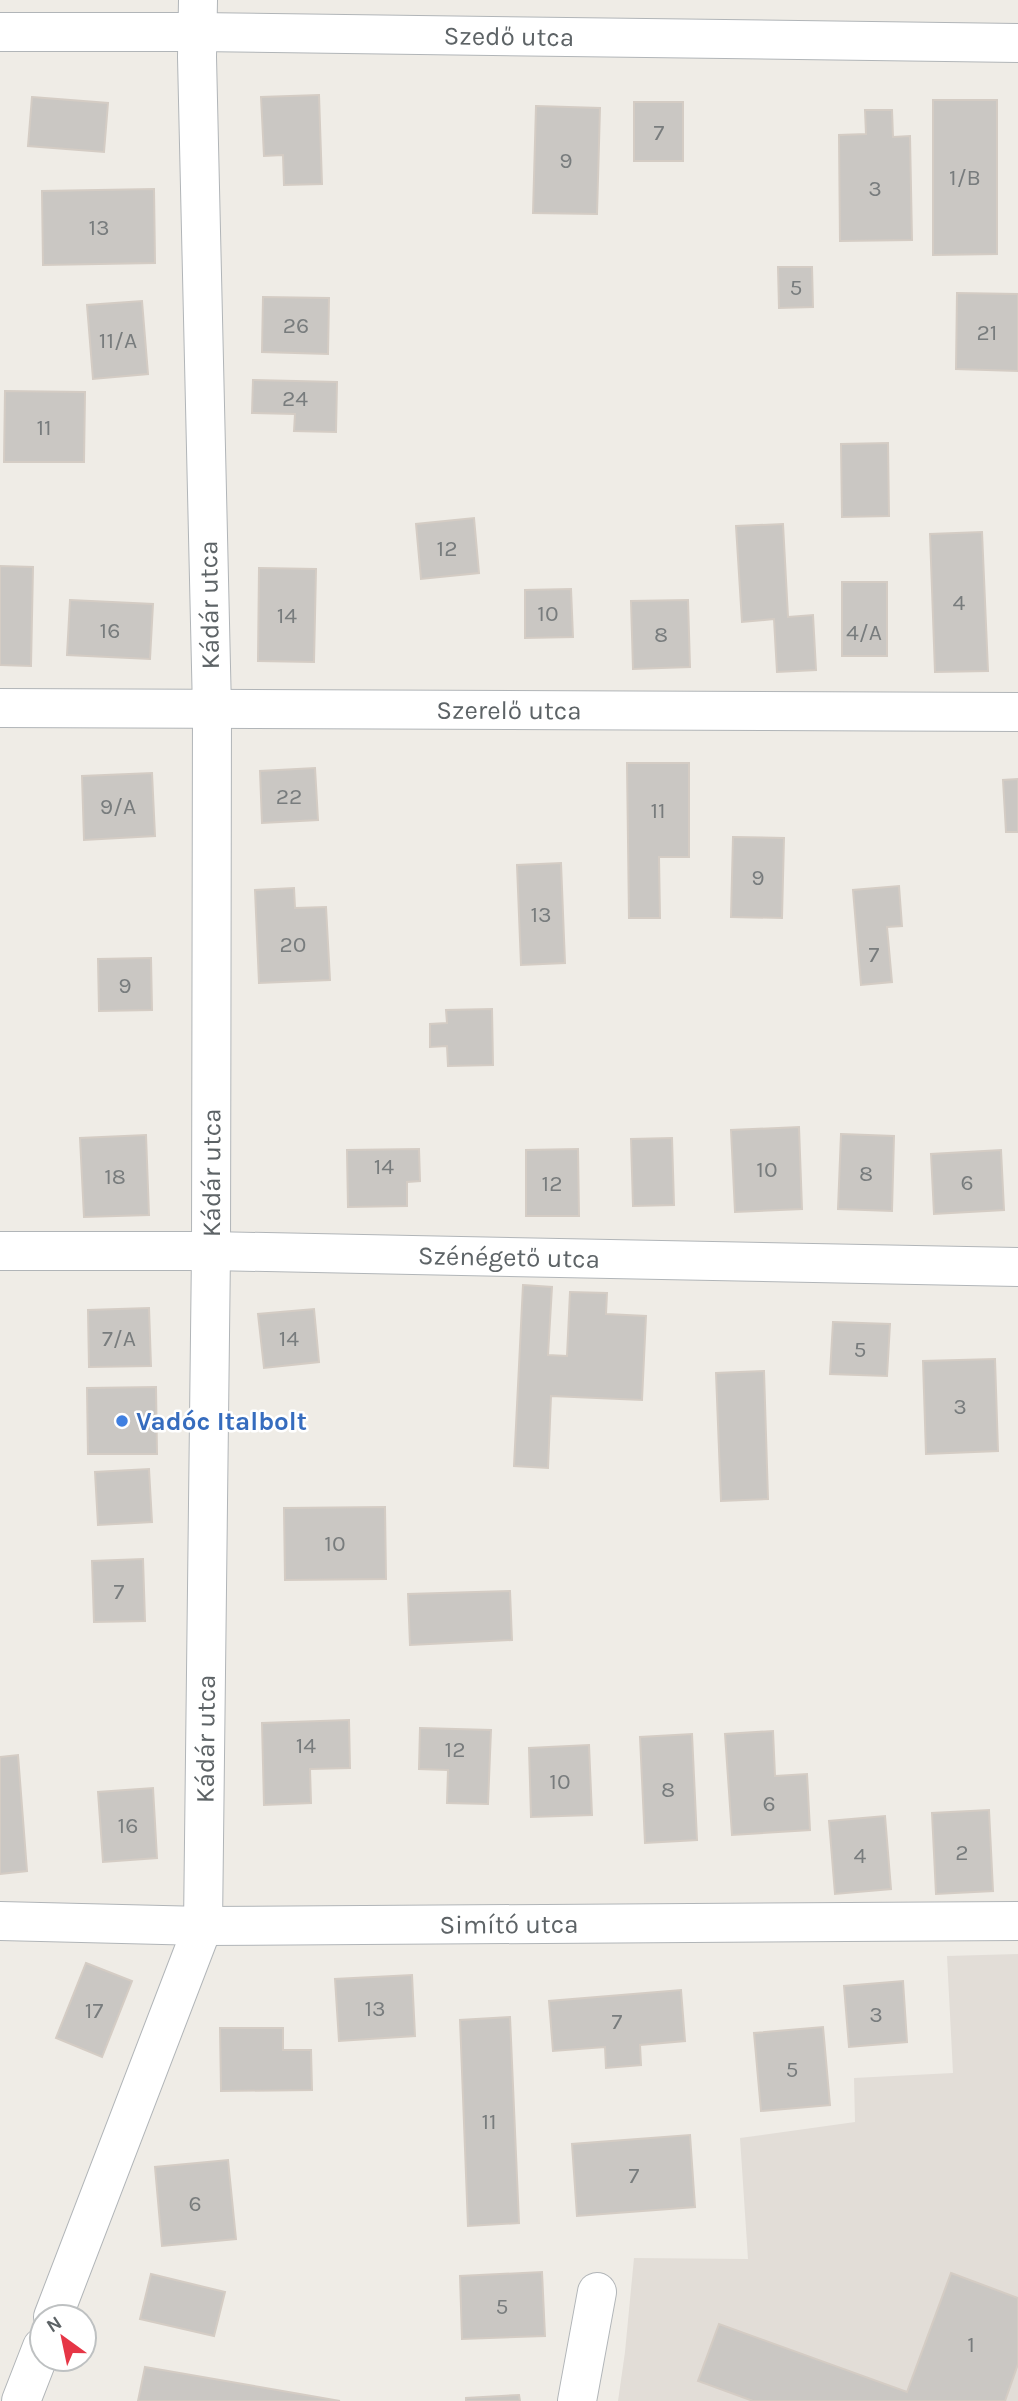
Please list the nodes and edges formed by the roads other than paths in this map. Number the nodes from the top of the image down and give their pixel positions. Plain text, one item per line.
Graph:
1 (197, 16) edge
2 (0, 32) edge
3 (1018, 43) edge
4 (0, 708) edge
5 (212, 710) junction
6 (1018, 712) edge
7 (0, 1251) edge
8 (211, 1251) junction
9 (1018, 1267) edge
10 (0, 1921) edge
11 (1018, 1922) edge
12 (202, 1926) junction
13 (597, 2292) dead end
14 (58, 2303) edge
15 (32, 2373) edge
16 (21, 2401) edge
17 (577, 2401) edge

1 - 2 street, Szedő utca
1 - 3 street, Szedő utca
1 - 5 street, Kádár utca
4 - 5 street, Szerelő utca
5 - 6 street, Szerelő utca
5 - 8 street, Kádár utca
7 - 8 street, Szénégető utca
8 - 9 street, Szénégető utca
8 - 12 street, Kádár utca
10 - 12 street, Simító utca
11 - 12 street, Simító utca
12 - 14 street, Kádár utca
13 - 17 street
15 - 16 street

